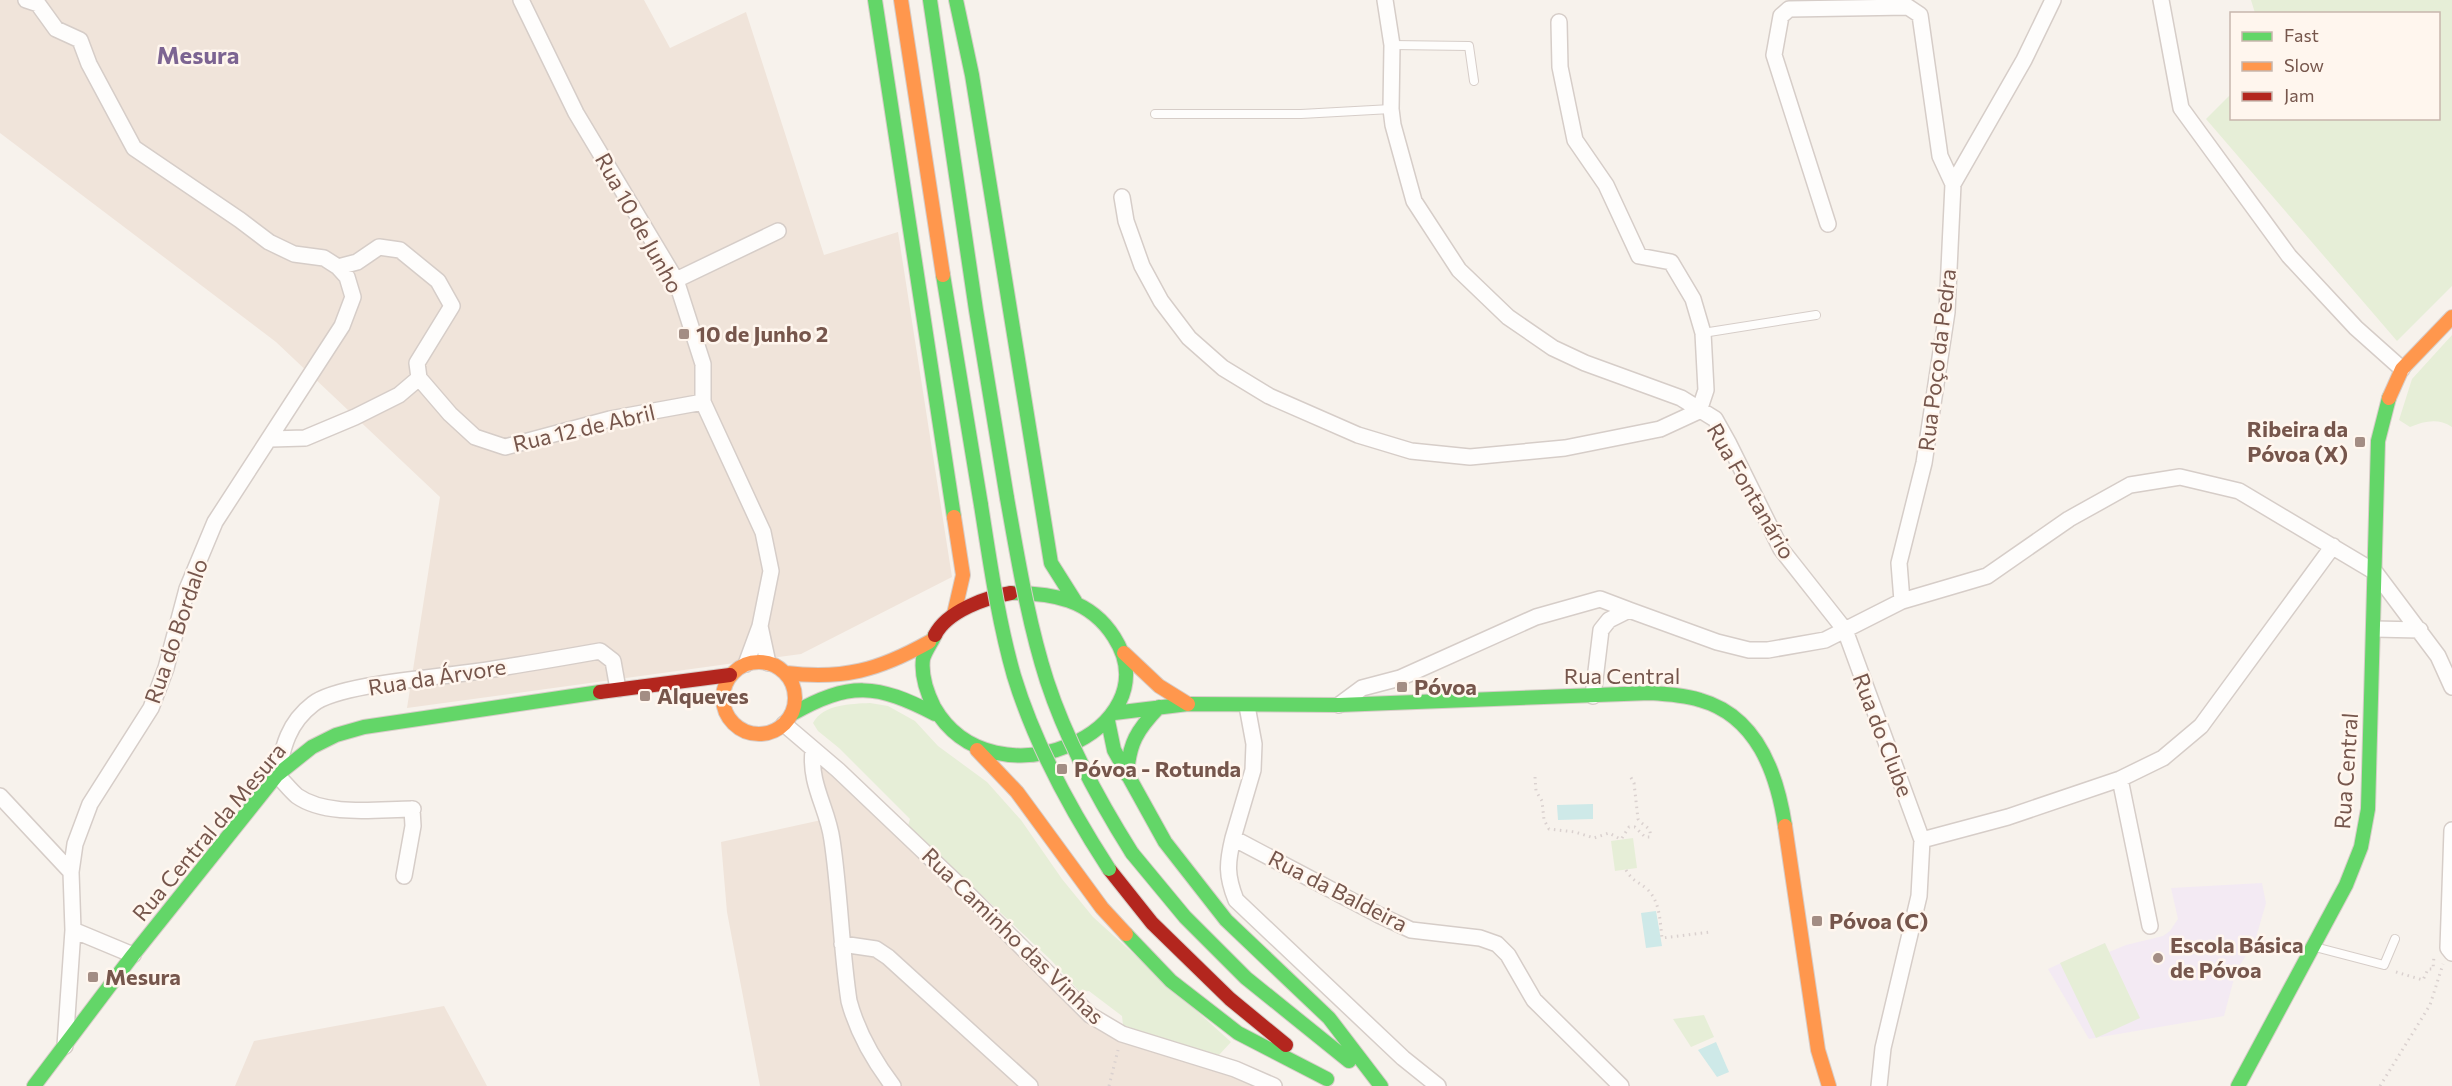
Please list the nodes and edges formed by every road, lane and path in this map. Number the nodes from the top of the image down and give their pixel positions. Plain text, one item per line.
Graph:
1 (26, 0) edge
2 (521, 0) edge
3 (875, 0) edge
4 (902, 0) edge
5 (930, 0) edge
6 (956, 0) edge
7 (1386, 0) edge
8 (2053, 0) edge
9 (2161, 0) edge
10 (1559, 22) dead end
11 (1392, 45) junction
12 (1473, 81) dead end
13 (1391, 109) junction
14 (1155, 114) dead end
15 (1953, 184) junction
16 (1122, 197) dead end
17 (1828, 224) dead end
18 (778, 231) dead end
19 (342, 272) junction
20 (676, 280) junction
21 (1816, 315) dead end
22 (2452, 317) edge
23 (1702, 333) junction
24 (2402, 369) junction
25 (419, 378) junction
26 (703, 402) junction
27 (1699, 411) junction
28 (271, 439) junction
29 (2333, 546) junction
30 (2375, 573) junction
31 (1075, 601) junction
32 (1902, 601) junction
33 (1629, 610) junction
34 (954, 614) junction
35 (760, 626) junction
36 (2374, 629) junction
37 (1845, 630) junction
38 (2420, 630) junction
39 (929, 642) junction
40 (1124, 653) junction
41 (768, 663) junction
42 (746, 664) junction
43 (786, 673) junction
44 (730, 675) junction
45 (695, 679) junction
46 (2452, 687) edge
47 (618, 689) junction
48 (723, 693) junction
49 (1593, 696) junction
50 (1188, 704) junction
51 (1340, 705) junction
52 (1246, 706) junction
53 (1160, 707) junction
54 (935, 714) junction
55 (1111, 717) junction
56 (788, 719) junction
57 (977, 750) junction
58 (813, 751) junction
59 (1629, 774) dead end
60 (277, 775) junction
61 (1127, 776) junction
62 (1535, 777) dead end
63 (2120, 779) junction
64 (0, 796) edge
65 (2452, 830) edge
66 (1233, 838) junction
67 (1922, 840) junction
68 (1626, 870) dead end
69 (71, 872) junction
70 (404, 876) dead end
71 (2150, 926) dead end
72 (73, 930) junction
73 (1710, 932) dead end
74 (2395, 939) dead end
75 (842, 944) junction
76 (2313, 946) junction
77 (2445, 951) edge
78 (133, 955) junction
79 (2389, 970) dead end
80 (1122, 1034) junction
81 (65, 1046) junction
82 (1331, 1082) edge
83 (34, 1086) edge
84 (893, 1086) edge
85 (1030, 1086) edge
86 (1109, 1086) edge
87 (1274, 1086) edge
88 (1380, 1086) edge
89 (1438, 1086) edge
90 (1621, 1086) edge
91 (1829, 1086) edge
92 (1879, 1086) edge
93 (2238, 1086) edge
94 (2380, 1086) edge

1 - 19 street
2 - 20 street, Rua 10 de Junho
3 - 34 main road
4 - 82 main road, bridge
5 - 88 main road, bridge
6 - 31 main road
7 - 11 street, Rua Fontanário
8 - 15 street
9 - 24 street
10 - 23 street
11 - 12 lane
11 - 13 street, Rua Fontanário
13 - 14 lane
13 - 27 street, Rua Fontanário
15 - 17 street, Rua Poço da Pedra
15 - 32 street, Rua Poço da Pedra
16 - 27 street
18 - 20 street
19 - 25 street
19 - 28 street, Rua do Bordalo
20 - 26 street, Rua 10 de Junho
21 - 23 lane
22 - 24 main road
23 - 27 street
24 - 30 main road, Rua Central
25 - 26 street, Rua 12 de Abril
25 - 28 street
26 - 35 street, Rua 10 de Junho
27 - 37 street, Rua Fontanário
28 - 69 street, Rua do Bordalo
29 - 30 street
29 - 32 street
29 - 63 street
30 - 36 main road, Rua Central
30 - 38 street
31 - 34 main road
31 - 40 main road
32 - 37 street
33 - 37 street
33 - 49 street
33 - 51 street
34 - 39 main road
35 - 41 street, Rua 10 de Junho
35 - 42 street, Rua 10 de Junho
36 - 38 street
36 - 76 main road, Rua Central
37 - 67 street, Rua do Clube
38 - 46 street
39 - 43 main road
39 - 54 main road
40 - 50 main road, Rua Central
40 - 55 main road
41 - 42 main road
41 - 43 main road
42 - 44 main road
43 - 56 main road
44 - 45 main road
44 - 48 main road
45 - 47 main road, Rua Central da Mesura
45 - 48 main road
47 - 60 main road, Rua Central da Mesura
47 - 60 street, Rua da Árvore
48 - 56 main road
49 - 51 main road, Rua Central
49 - 91 main road, Rua Central
50 - 52 main road, Rua Central
50 - 53 main road, Rua Central
51 - 52 main road, Rua Central
52 - 66 street
53 - 55 main road, Rua Central
53 - 61 main road
54 - 56 main road
54 - 57 main road
55 - 57 main road
55 - 61 main road
56 - 58 street, Rua Caminho das Vinhas
57 - 82 main road
58 - 75 street
58 - 80 street, Rua Caminho das Vinhas
59 - 62 path
60 - 70 street
60 - 78 main road, Rua Central da Mesura
61 - 88 main road
63 - 67 street
63 - 71 street
64 - 69 street
65 - 77 street
66 - 89 street
66 - 90 street, Rua da Baldeira
67 - 92 street
68 - 73 path
69 - 72 street, Rua do Bordalo
72 - 78 street
72 - 81 street, Rua do Bordalo
74 - 76 lane
75 - 84 street
75 - 85 street
76 - 93 main road, Rua Central
77 - 79 path
77 - 94 path
78 - 81 main road, Rua Central da Mesura
80 - 86 path
80 - 87 street, Rua Caminho das Vinhas
81 - 83 main road, Rua Central da Mesura

